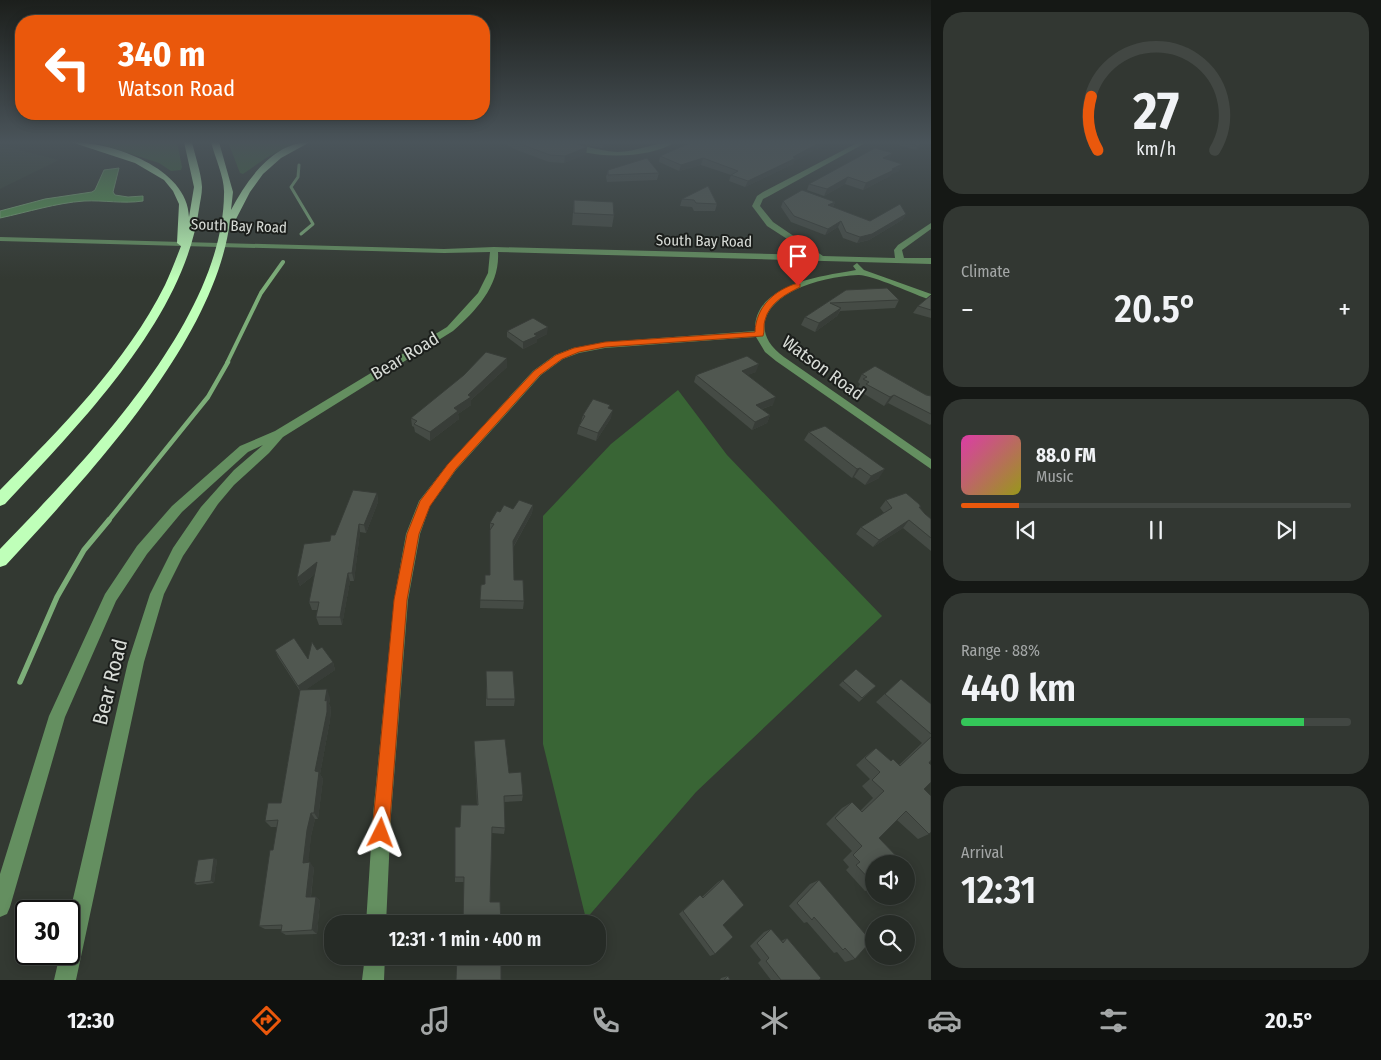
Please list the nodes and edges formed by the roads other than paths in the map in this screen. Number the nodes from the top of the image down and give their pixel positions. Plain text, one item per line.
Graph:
1 (173, 188) edge
2 (196, 188) edge
3 (229, 188) edge
4 (247, 188) edge
5 (778, 188) edge
6 (931, 225) edge
7 (188, 226) junction
8 (227, 227) junction
9 (0, 232) edge
10 (0, 239) edge
11 (476, 249) junction
12 (494, 249) junction
13 (820, 257) junction
14 (852, 258) junction
15 (900, 260) junction
16 (931, 261) edge
17 (861, 272) junction
18 (931, 298) edge
19 (760, 334) junction
20 (279, 434) junction
21 (931, 465) edge
22 (0, 500) edge
23 (0, 560) edge
24 (0, 907) edge
25 (376, 915) edge
26 (375, 965) edge
27 (65, 980) edge
28 (374, 980) edge

1 - 7 highway
2 - 7 highway
3 - 8 highway
4 - 8 highway
5 - 13 street
6 - 15 street
7 - 22 highway
8 - 23 highway
9 - 11 street, South Bay Road
10 - 11 street, South Bay Road
11 - 12 street, South Bay Road
12 - 13 street, South Bay Road
12 - 20 street, Bear Road
13 - 14 street, South Bay Road
14 - 15 street, South Bay Road
14 - 17 street
15 - 16 street, South Bay Road
17 - 18 street
17 - 19 street, Watson Road
19 - 21 street, Watson Road
19 - 25 street
20 - 24 street, Bear Road
20 - 27 street, Bear Road
26 - 28 street

